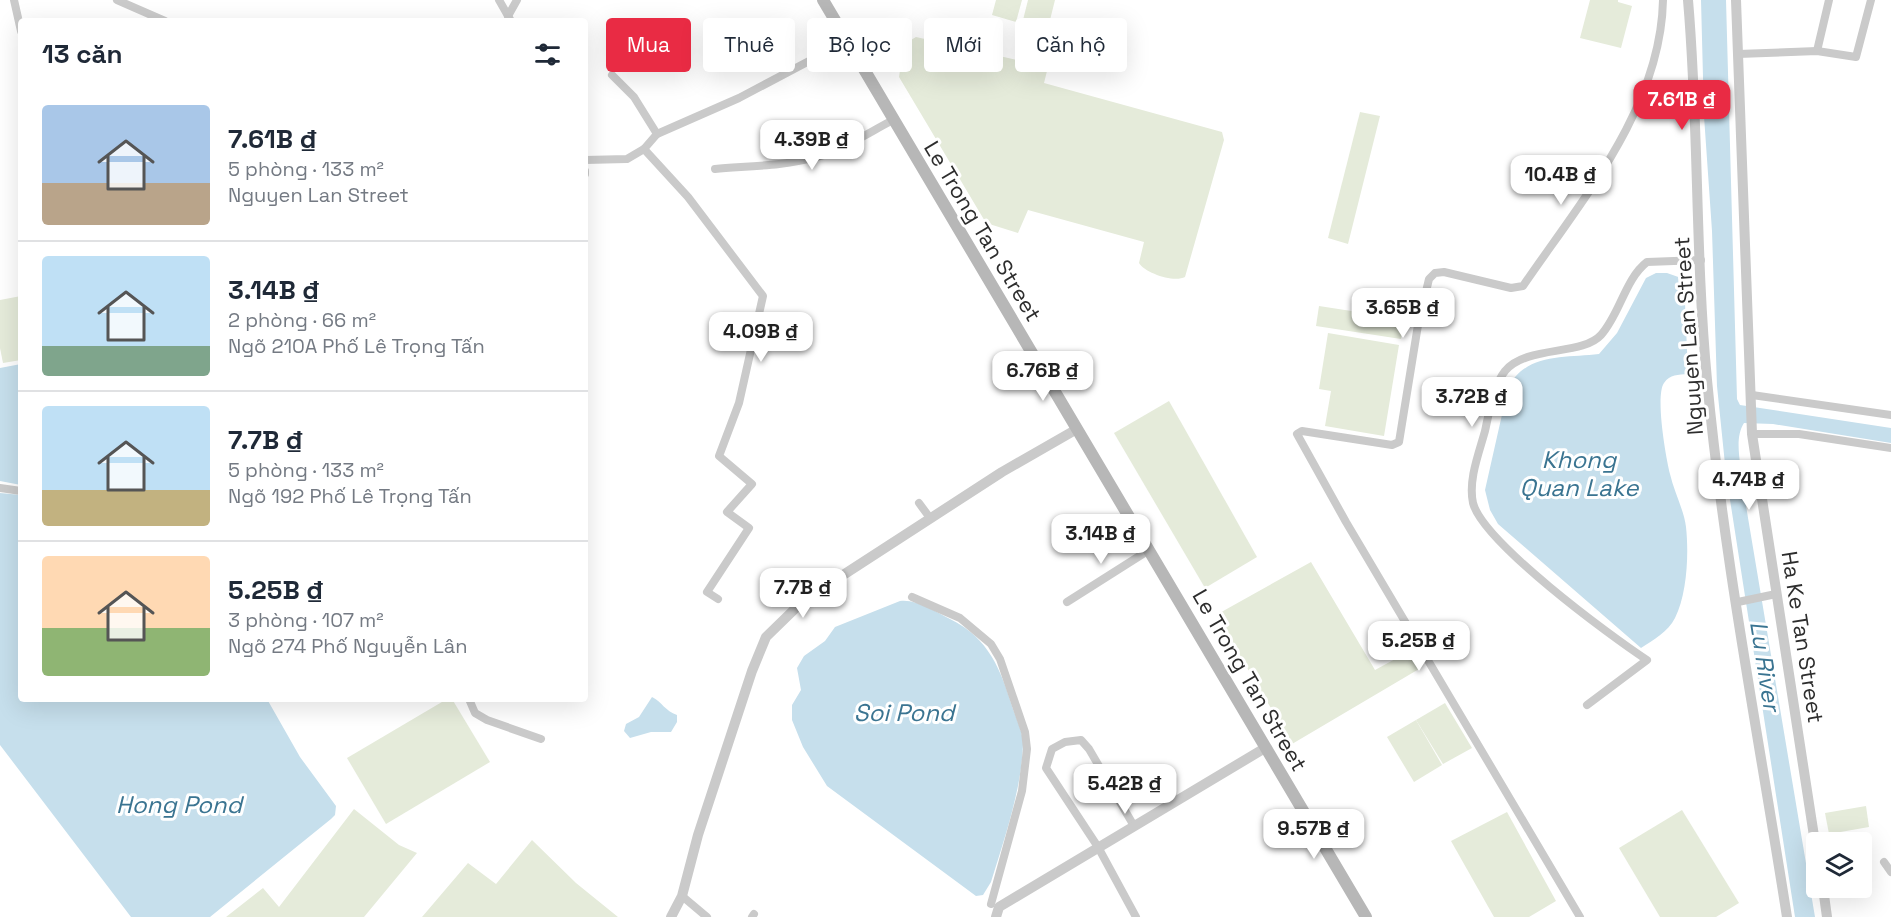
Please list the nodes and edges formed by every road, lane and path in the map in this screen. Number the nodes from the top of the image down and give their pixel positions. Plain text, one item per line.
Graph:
1 (14, 0) edge
2 (117, 0) edge
3 (499, 0) edge
4 (517, 0) edge
5 (823, 0) edge
6 (1663, 0) edge
7 (1688, 0) edge
8 (1736, 0) edge
9 (1817, 0) edge
10 (1871, 0) edge
11 (1829, 1) edge
12 (18, 18) edge
13 (158, 18) edge
14 (508, 18) edge
15 (509, 18) edge
16 (834, 18) edge
17 (1817, 51) junction
18 (1738, 54) junction
19 (807, 62) edge
20 (865, 72) edge
21 (612, 75) dead end
22 (893, 120) junction
23 (657, 134) junction
24 (644, 149) junction
25 (588, 160) edge
26 (715, 169) dead end
27 (1701, 260) junction
28 (1752, 400) junction
29 (1891, 415) edge
30 (1077, 429) junction
31 (1752, 429) junction
32 (1891, 448) edge
33 (0, 488) edge
34 (18, 491) edge
35 (919, 503) dead end
36 (930, 518) junction
37 (1149, 550) junction
38 (1773, 595) junction
39 (912, 597) dead end
40 (718, 599) dead end
41 (1066, 602) dead end
42 (1740, 602) junction
43 (470, 702) edge
44 (1587, 705) dead end
45 (541, 739) dead end
46 (1265, 748) junction
47 (1134, 826) junction
48 (1813, 832) edge
49 (1098, 847) junction
50 (1884, 862) dead end
51 (1891, 872) edge
52 (682, 896) junction
53 (1824, 898) edge
54 (991, 904) dead end
55 (671, 917) edge
56 (707, 917) edge
57 (996, 917) edge
58 (1136, 917) edge
59 (1366, 917) edge
60 (1580, 917) edge
61 (1787, 917) edge
62 (1827, 917) edge

1 - 12 street
2 - 13 street
3 - 14 street
4 - 15 street
5 - 16 main road, Le Trong Tan Street
6 - 60 street
7 - 27 street, Nguyen Lan Street
8 - 18 street, Ha Ke Tan Street
9 - 11 street
10 - 17 street
11 - 17 street
17 - 18 street
18 - 28 street, Ha Ke Tan Street
19 - 23 street
20 - 22 main road, Le Trong Tan Street
21 - 23 street
22 - 26 street
22 - 30 main road, Le Trong Tan Street
23 - 24 street
24 - 25 street
24 - 40 street
27 - 42 street, Nguyen Lan Street
27 - 44 street
28 - 29 street
28 - 31 street, Ha Ke Tan Street
30 - 36 street
30 - 37 main road, Le Trong Tan Street
31 - 32 street
31 - 38 street, Ha Ke Tan Street
33 - 34 street
35 - 36 street
36 - 52 street
37 - 41 street
37 - 46 main road, Le Trong Tan Street
38 - 42 street
38 - 48 street, Ha Ke Tan Street
39 - 54 street
42 - 61 street, Nguyen Lan Street
43 - 45 street
46 - 47 street
46 - 59 main road, Le Trong Tan Street
47 - 49 street
47 - 49 street
49 - 57 street
49 - 58 street
50 - 51 street
52 - 55 street
52 - 56 street
53 - 62 street

